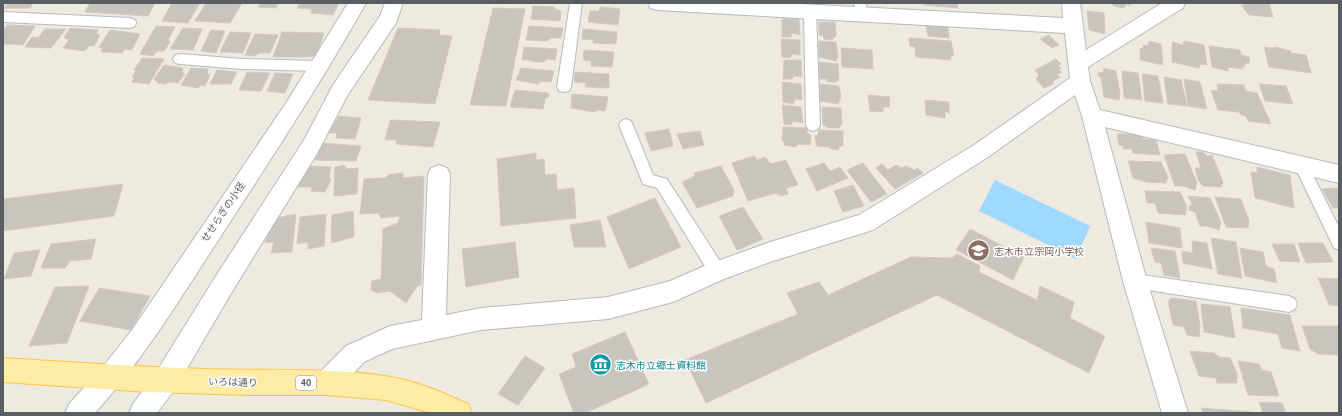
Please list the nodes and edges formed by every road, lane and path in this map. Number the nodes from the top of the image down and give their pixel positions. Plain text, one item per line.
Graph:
1 (357, 3) edge
2 (394, 3) edge
3 (576, 3) edge
4 (657, 3) edge
5 (1071, 3) edge
6 (1176, 3) edge
7 (740, 5) edge
8 (798, 8) edge
9 (860, 9) edge
10 (3, 17) edge
11 (130, 23) dead end
12 (1073, 26) junction
13 (180, 59) dead end
14 (319, 66) junction
15 (1079, 73) junction
16 (564, 87) dead end
17 (1092, 116) junction
18 (626, 125) dead end
19 (813, 125) dead end
20 (1301, 165) junction
21 (439, 174) dead end
22 (1339, 174) edge
23 (1339, 243) edge
24 (717, 271) junction
25 (1136, 281) junction
26 (1289, 304) dead end
27 (434, 329) junction
28 (3, 370) edge
29 (115, 378) junction
30 (157, 380) junction
31 (327, 382) junction
32 (78, 413) edge
33 (142, 413) edge
34 (459, 413) edge
35 (1175, 413) edge

1 - 14 street, せせらぎの小径
2 - 30 street
3 - 16 lane
4 - 7 street
5 - 12 street
6 - 15 street
7 - 8 street
8 - 9 street
8 - 19 lane
9 - 12 street
10 - 11 lane
12 - 15 street
13 - 14 lane
14 - 29 street, せせらぎの小径
15 - 17 street
15 - 24 street
17 - 20 street
17 - 25 street
18 - 24 lane
20 - 22 street
20 - 23 lane
21 - 27 street
24 - 27 street
25 - 26 lane
25 - 35 street
27 - 31 street
28 - 29 main road, いろは通り / 40
29 - 30 main road, いろは通り / 40
29 - 32 street, せせらぎの小径
30 - 31 main road, いろは通り / 40
30 - 33 street
31 - 34 main road, いろは通り / 40

